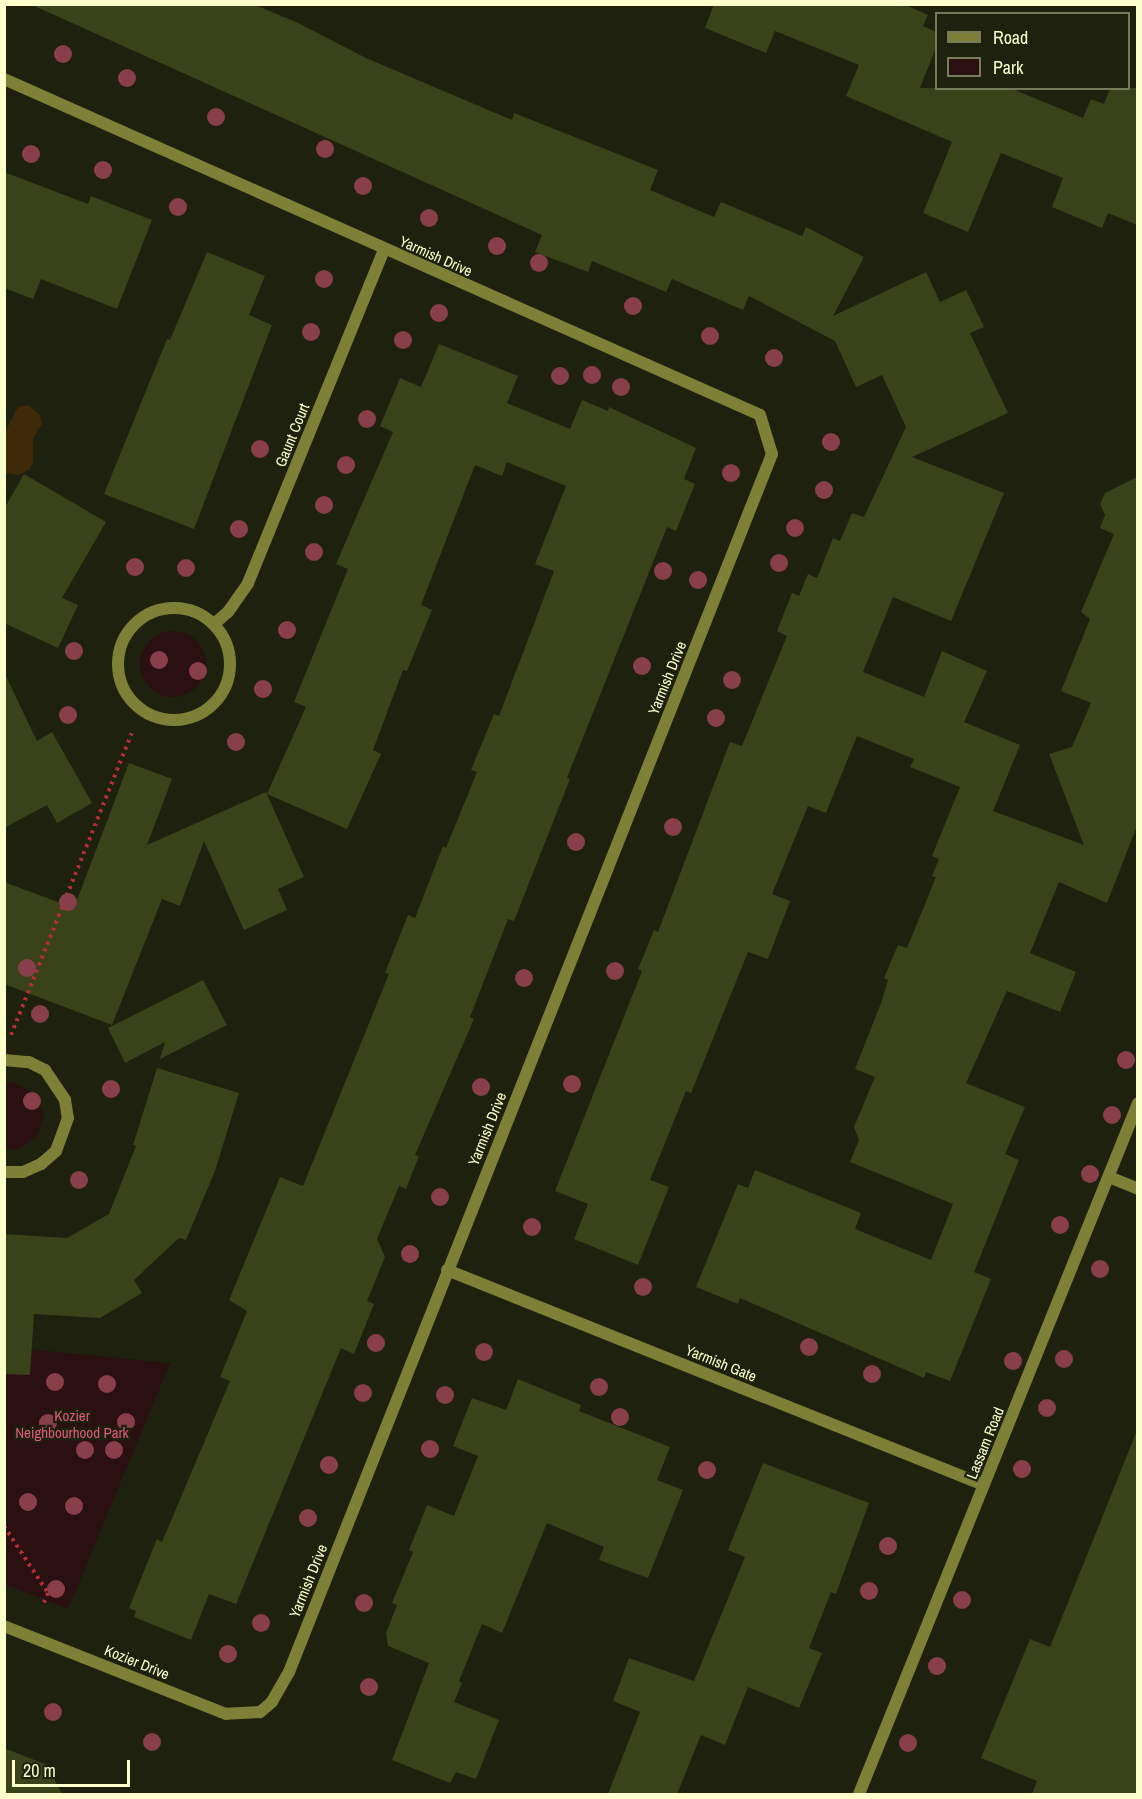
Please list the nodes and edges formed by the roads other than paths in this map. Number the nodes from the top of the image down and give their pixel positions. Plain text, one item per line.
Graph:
1 (4, 79) edge
2 (384, 249) junction
3 (214, 624) junction
4 (4, 1060) edge
5 (1137, 1103) edge
6 (4, 1172) edge
7 (1109, 1177) junction
8 (1137, 1189) edge
9 (447, 1270) junction
10 (984, 1485) junction
11 (4, 1626) edge
12 (260, 1713) joint
13 (859, 1794) edge

1 - 2 street, Yarmish Drive
2 - 3 street, Gaunt Court
2 - 9 street, Yarmish Drive
3 - 3 street
4 - 6 street
5 - 7 street, Lassam Road
7 - 8 street
7 - 10 street, Lassam Road
9 - 10 street, Yarmish Gate
9 - 12 street, Yarmish Drive
10 - 13 street, Lassam Road
11 - 12 street, Kozier Drive

